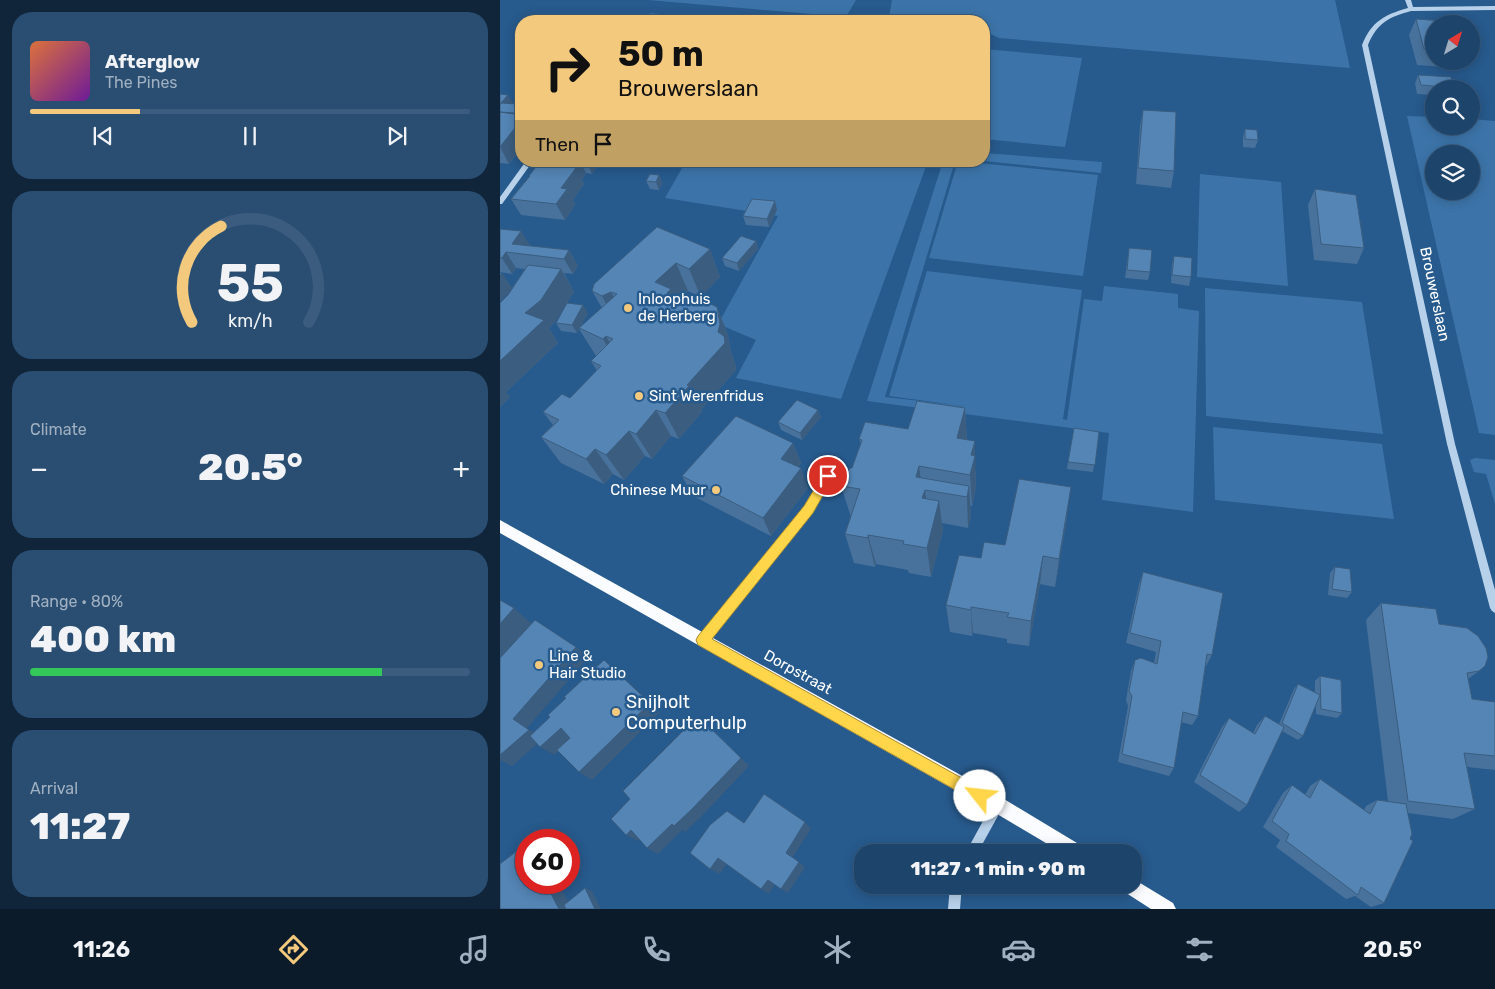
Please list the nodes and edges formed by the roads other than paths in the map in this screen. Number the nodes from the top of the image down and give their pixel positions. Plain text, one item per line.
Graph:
1 (1408, 0) edge
2 (1495, 8) edge
3 (1411, 9) junction
4 (526, 167) edge
5 (500, 202) edge
6 (828, 476) dead end
7 (500, 526) edge
8 (1495, 608) edge
9 (702, 640) junction
10 (998, 806) junction
11 (977, 844) edge
12 (1062, 844) edge
13 (1142, 893) edge
14 (955, 894) edge
15 (954, 909) edge
16 (1167, 909) edge

1 - 3 street
2 - 3 street, Brouwerslaan
3 - 8 street, Brouwerslaan
4 - 5 street
6 - 9 street
7 - 9 main road, Dorpstraat
9 - 10 main road, Dorpstraat
10 - 11 street
10 - 12 main road, Dorpstraat
13 - 16 main road
14 - 15 street

